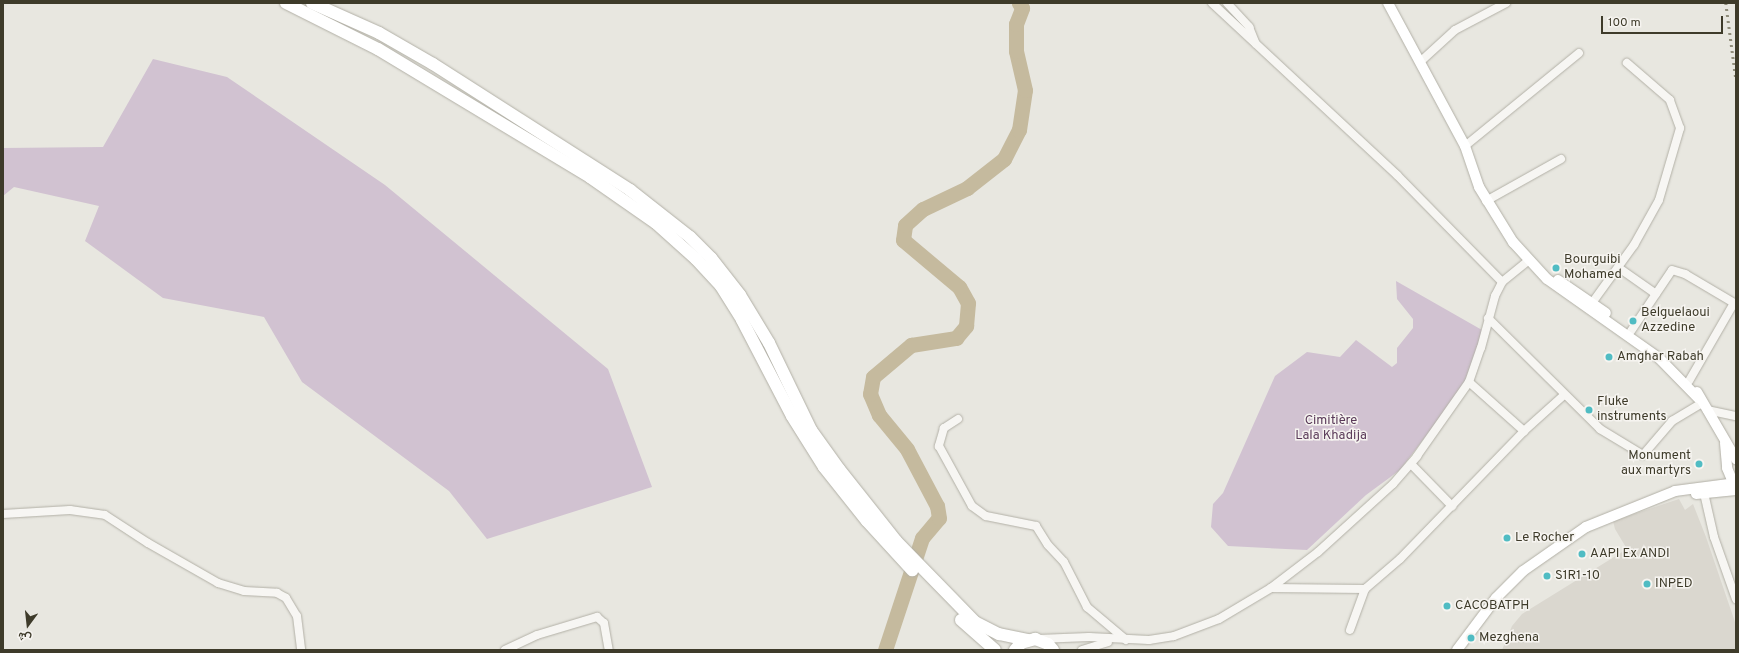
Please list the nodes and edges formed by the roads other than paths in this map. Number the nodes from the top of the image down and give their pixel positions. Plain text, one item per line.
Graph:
1 (286, 3) edge
2 (312, 3) edge
3 (1212, 3) edge
4 (1227, 3) edge
5 (1388, 3) edge
6 (1506, 3) edge
7 (1256, 45) junction
8 (1579, 53) dead end
9 (1420, 62) junction
10 (1627, 63) dead end
11 (1465, 146) junction
12 (1560, 159) dead end
13 (1486, 201) junction
14 (1529, 260) junction
15 (1537, 268) junction
16 (1619, 268) junction
17 (1502, 282) junction
18 (1656, 294) junction
19 (1592, 302) junction
20 (1488, 318) junction
21 (1631, 331) junction
22 (1690, 381) junction
23 (1469, 382) junction
24 (1564, 395) junction
25 (1702, 404) junction
26 (1736, 416) edge
27 (958, 419) dead end
28 (1524, 431) junction
29 (1725, 443) junction
30 (1735, 456) edge
31 (1411, 464) junction
32 (1727, 468) junction
33 (1735, 486) edge
34 (1706, 489) junction
35 (1452, 506) junction
36 (3, 514) edge
37 (903, 554) junction
38 (919, 572) junction
39 (1271, 588) junction
40 (1365, 589) junction
41 (1736, 599) edge
42 (1350, 630) dead end
43 (1031, 640) junction
44 (1113, 640) junction
45 (1126, 640) junction
46 (301, 650) edge
47 (505, 650) edge
48 (609, 650) edge
49 (994, 650) edge
50 (1015, 650) edge
51 (1053, 650) edge
52 (1082, 650) edge
53 (1457, 650) edge

1 - 37 highway
2 - 37 highway
3 - 7 street
4 - 7 street
5 - 9 main road
6 - 9 street
7 - 17 street
8 - 11 street
9 - 11 main road
10 - 16 street
11 - 13 main road
12 - 13 street
13 - 14 main road
14 - 15 main road
14 - 17 street
15 - 19 main road
15 - 25 main road
16 - 18 street
16 - 19 street
17 - 20 street
18 - 21 street
18 - 22 street
19 - 21 main road
20 - 23 street
20 - 24 street
21 - 22 main road
22 - 25 main road
23 - 28 street
23 - 31 street
24 - 25 street
24 - 28 street
25 - 26 street
25 - 29 main road
27 - 45 street
28 - 35 street
29 - 30 main road
29 - 32 main road
31 - 35 street
31 - 39 street
32 - 33 main road
32 - 34 main road
33 - 34 main road
34 - 41 street
34 - 53 main road
35 - 40 street
36 - 46 street
37 - 38 highway
38 - 43 highway
38 - 49 highway
39 - 40 street
39 - 45 street
40 - 42 street
43 - 44 street
43 - 50 highway
43 - 51 highway
44 - 45 street
44 - 52 street
47 - 48 street

